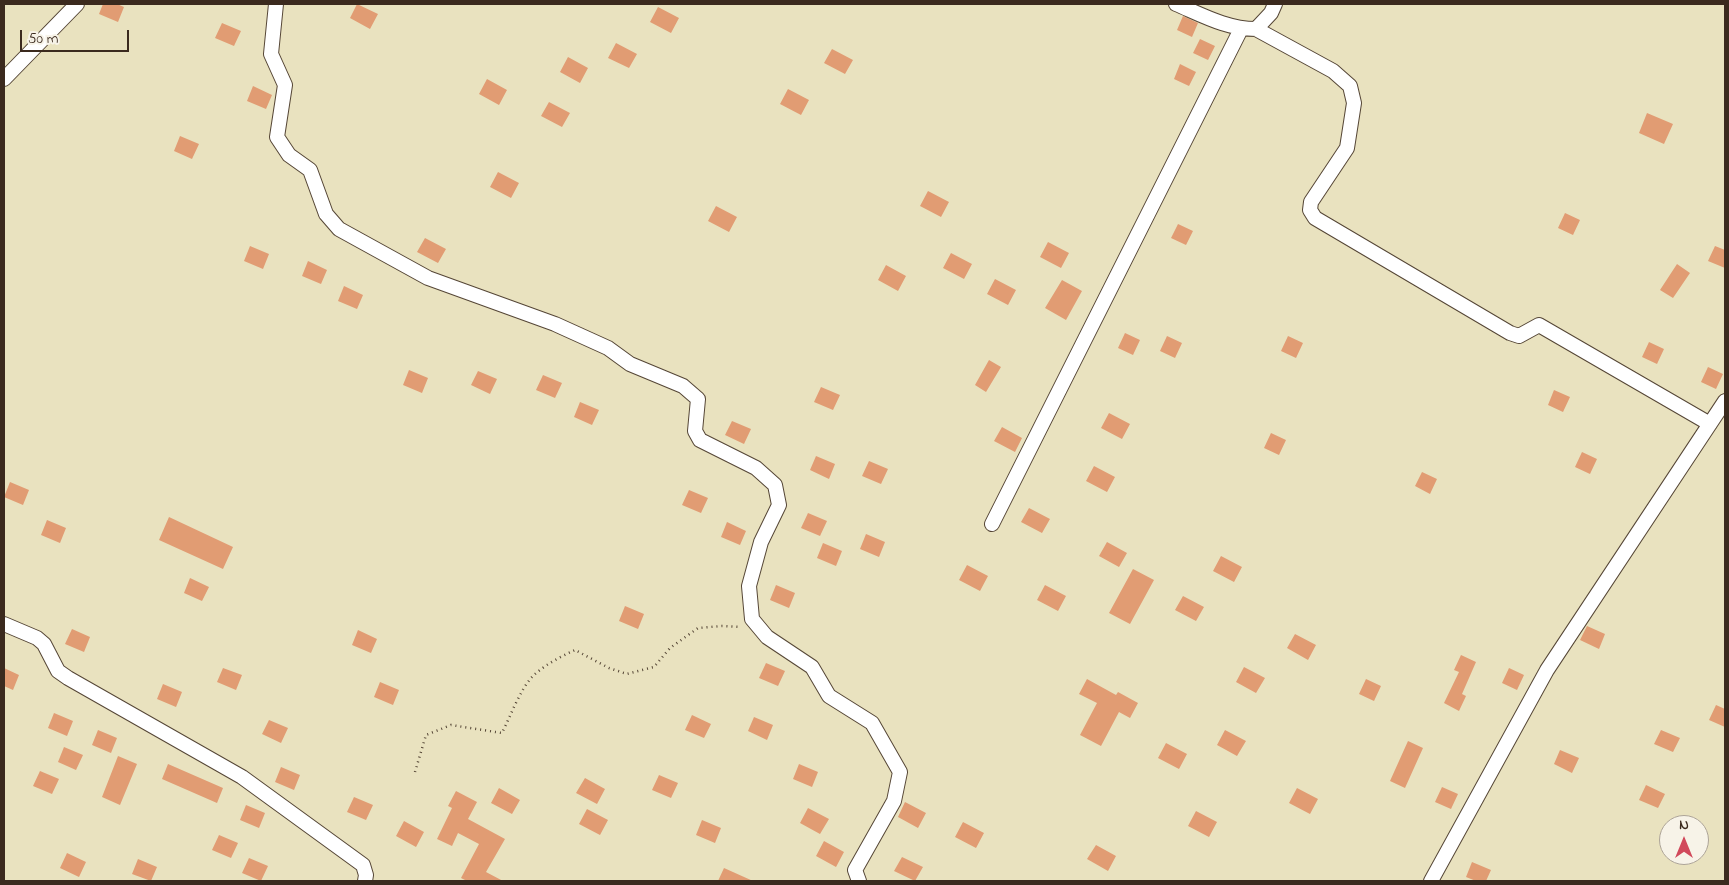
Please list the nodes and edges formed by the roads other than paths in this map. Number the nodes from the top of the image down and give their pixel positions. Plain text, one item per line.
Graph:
1 (77, 4) edge
2 (276, 4) edge
3 (1176, 4) edge
4 (1275, 4) edge
5 (1241, 29) junction
6 (1256, 29) junction
7 (4, 79) edge
8 (1725, 401) edge
9 (1710, 424) junction
10 (992, 524) dead end
11 (4, 624) edge
12 (365, 881) edge
13 (859, 881) edge
14 (1431, 881) edge

1 - 7 street
2 - 13 street
3 - 5 street
4 - 6 street
5 - 6 street
5 - 10 street
6 - 9 street
8 - 9 street
9 - 14 street
11 - 12 street

